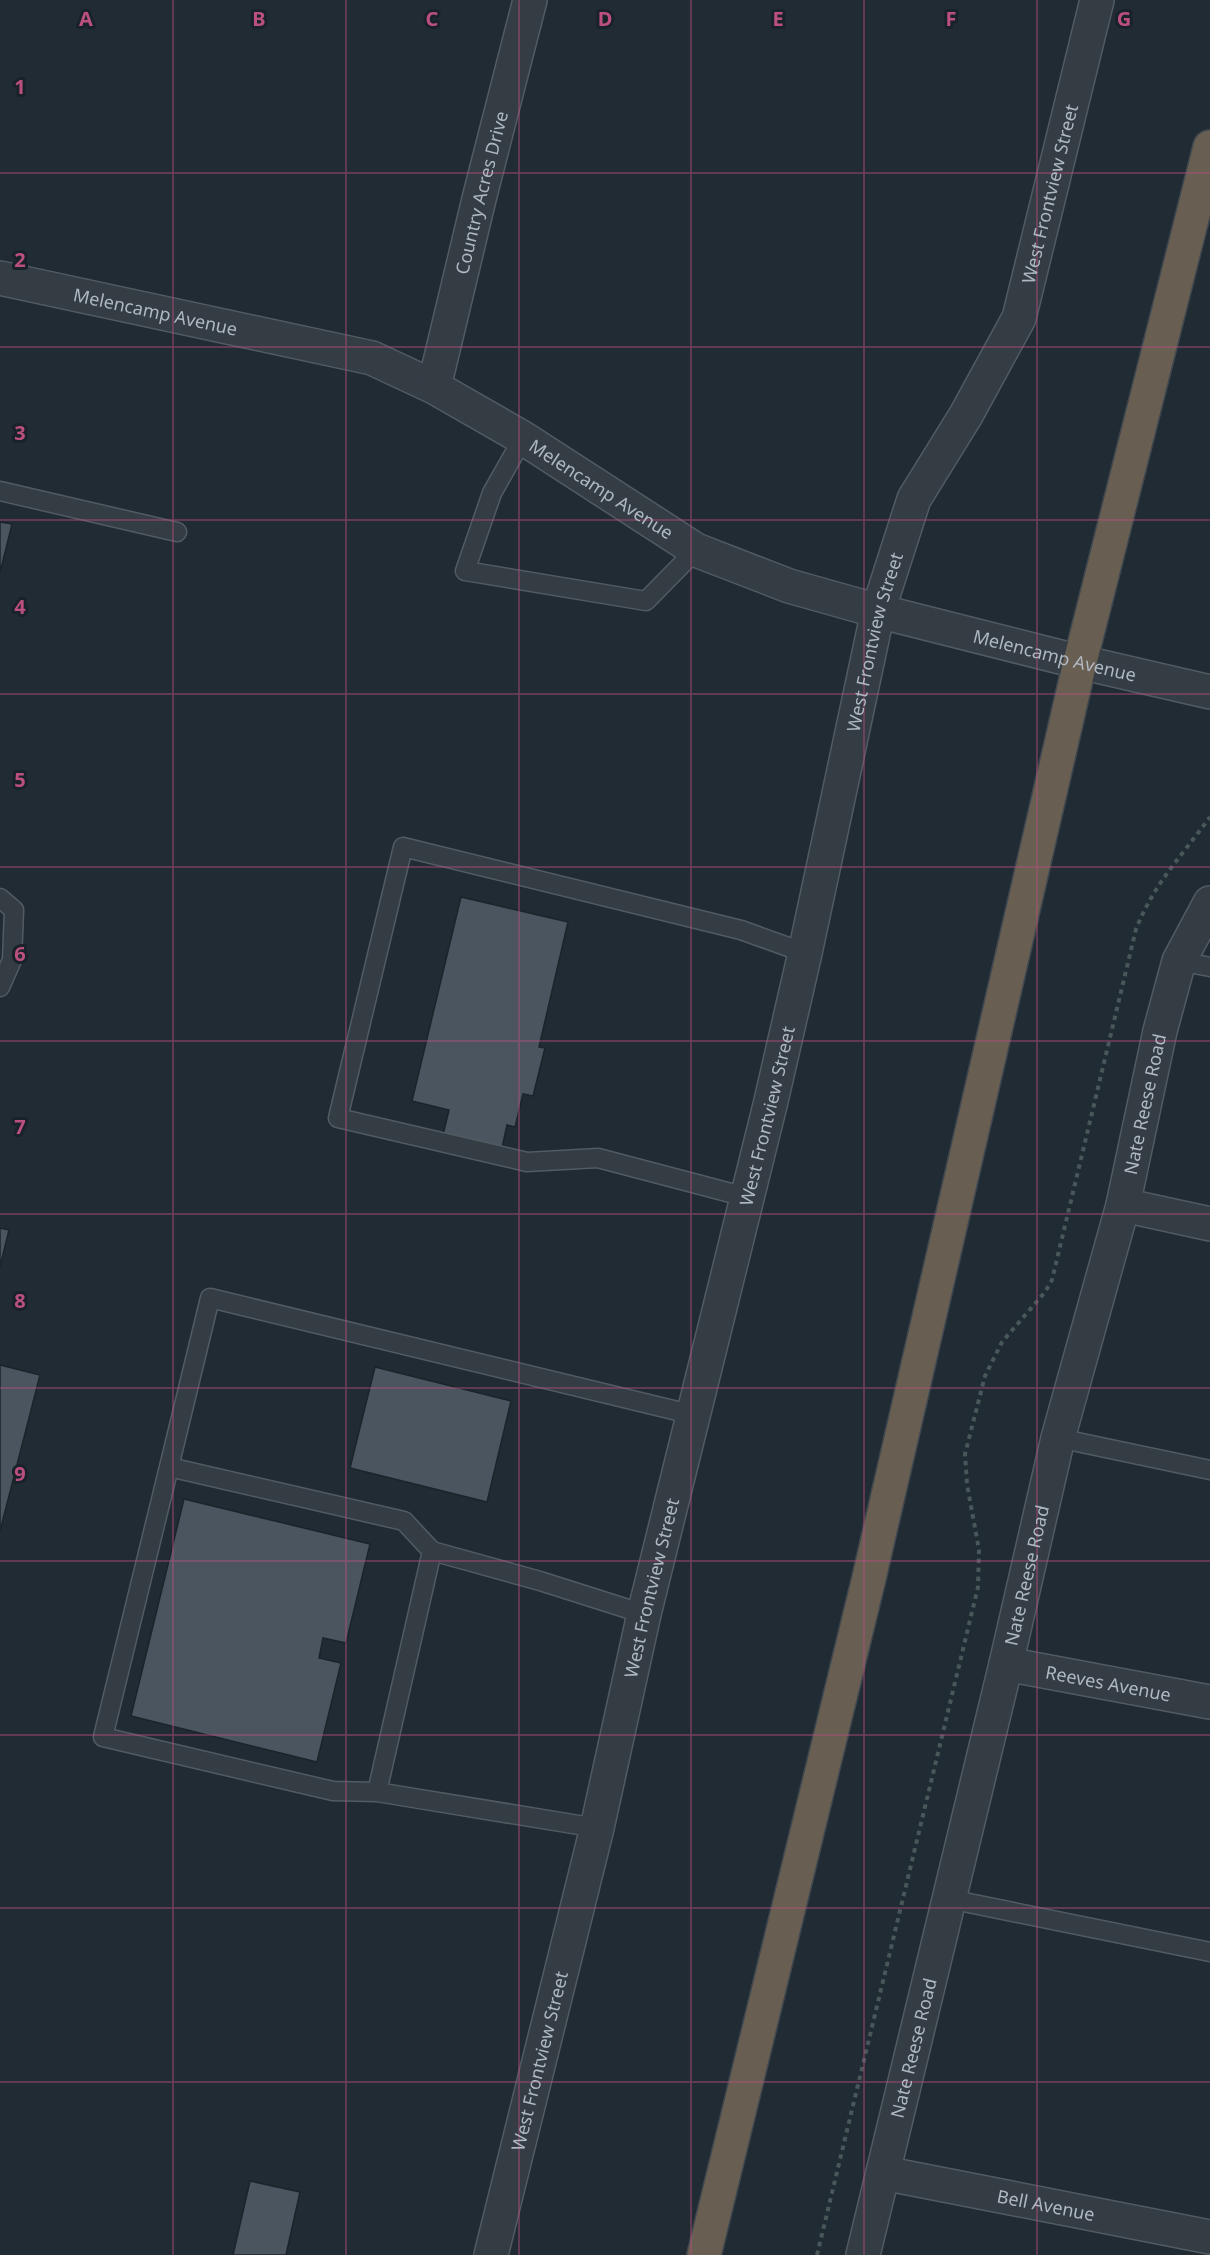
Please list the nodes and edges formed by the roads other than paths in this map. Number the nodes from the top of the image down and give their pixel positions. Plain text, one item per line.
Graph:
1 (530, 0) edge
2 (1097, 0) edge
3 (1210, 147) edge
4 (0, 278) edge
5 (434, 387) junction
6 (523, 438) junction
7 (0, 491) edge
8 (177, 532) dead end
9 (696, 549) junction
10 (878, 611) junction
11 (1080, 662) junction
12 (1210, 692) edge
13 (0, 898) edge
14 (1210, 903) edge
15 (805, 953) junction
16 (1195, 964) edge
17 (0, 987) edge
18 (746, 1197) junction
19 (1123, 1205) junction
20 (1210, 1224) edge
21 (694, 1415) junction
22 (1058, 1438) junction
23 (168, 1467) junction
24 (1210, 1470) edge
25 (432, 1551) junction
26 (644, 1614) junction
27 (1006, 1664) junction
28 (1210, 1702) edge
29 (377, 1792) junction
30 (597, 1828) junction
31 (949, 1899) junction
32 (1210, 1952) edge
33 (883, 2173) junction
34 (1210, 2237) edge
35 (491, 2255) edge
36 (704, 2255) edge
37 (863, 2255) edge

1 - 5 street, Country Acres Drive
2 - 10 street, West Frontview Street
3 - 11 highway
4 - 5 street, Melencamp Avenue
5 - 6 street, Melencamp Avenue
6 - 9 street, Melencamp Avenue
6 - 9 lane
7 - 8 lane
9 - 10 street, Melencamp Avenue
10 - 11 street, Melencamp Avenue
10 - 15 street, West Frontview Street
11 - 12 street, Melencamp Avenue
11 - 36 highway
13 - 17 lane
14 - 16 street, Nate Reese Road
15 - 18 street, West Frontview Street
15 - 18 lane
16 - 19 street, Nate Reese Road
18 - 21 street, West Frontview Street
19 - 20 street
19 - 22 street, Nate Reese Road
21 - 23 lane
21 - 26 street, West Frontview Street
22 - 24 lane
22 - 27 street, Nate Reese Road
23 - 25 lane
23 - 29 lane
25 - 26 lane
25 - 29 lane
26 - 30 street, West Frontview Street
27 - 28 street, Reeves Avenue
27 - 31 street, Nate Reese Road
29 - 30 lane
30 - 35 street, West Frontview Street
31 - 32 lane
31 - 33 street, Nate Reese Road
33 - 34 street, Bell Avenue
33 - 37 street, Nate Reese Road

